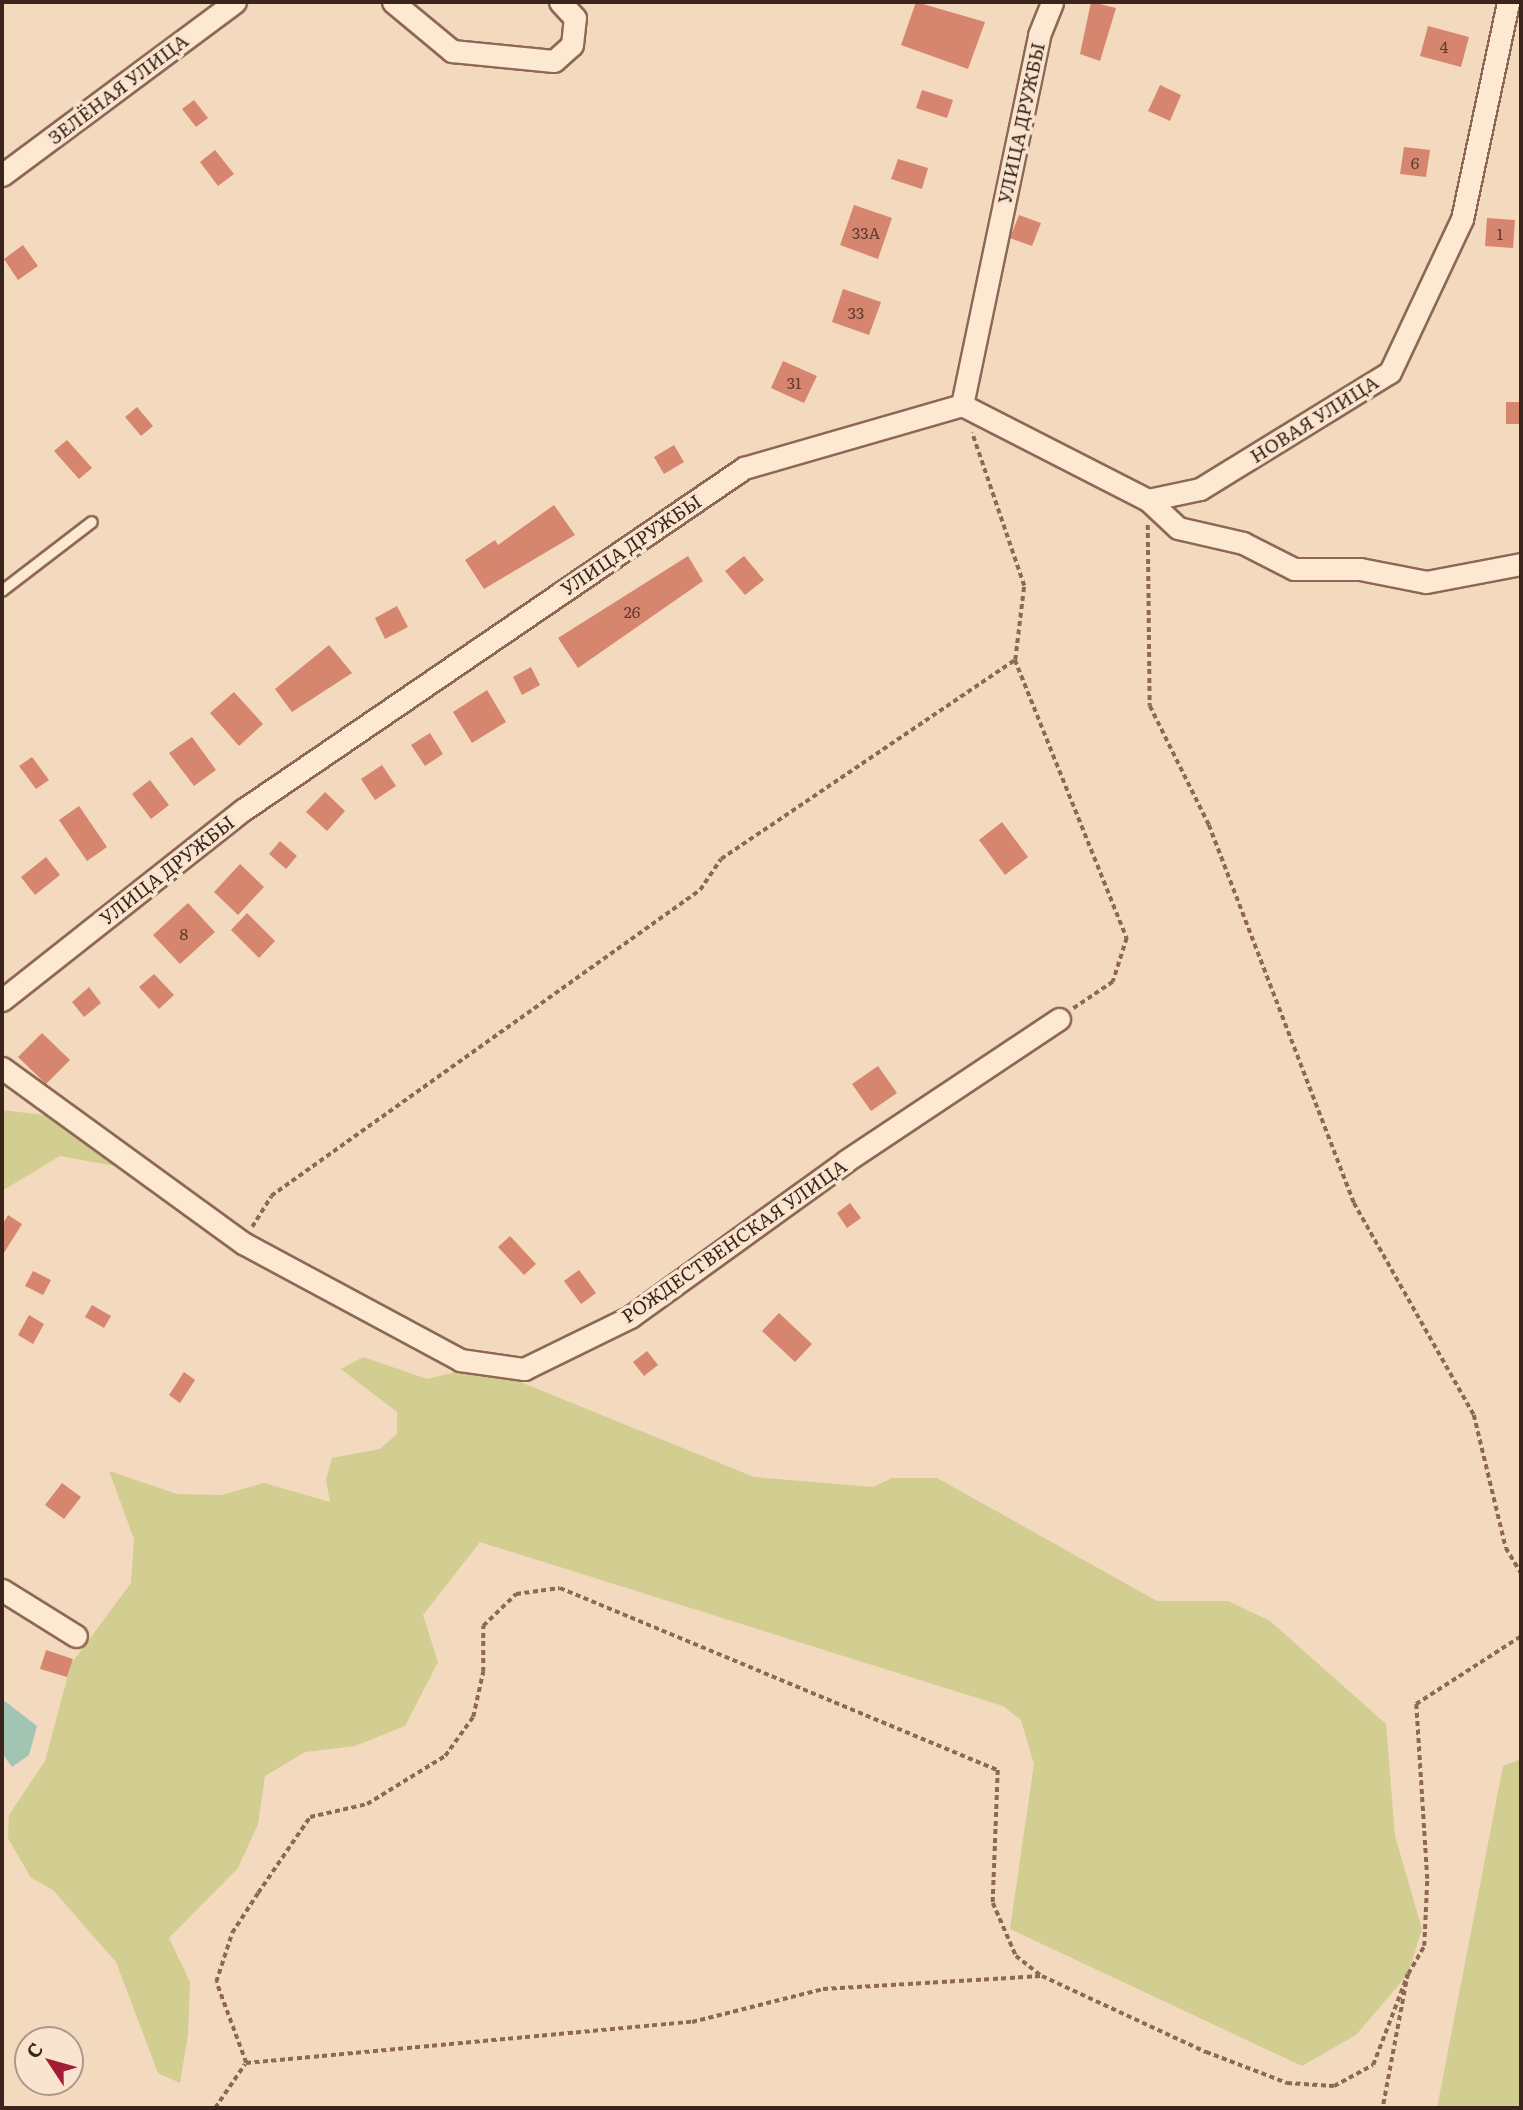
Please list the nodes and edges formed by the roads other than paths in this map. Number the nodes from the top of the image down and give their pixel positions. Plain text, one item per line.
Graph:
1 (235, 2) edge
2 (393, 2) edge
3 (559, 2) edge
4 (1052, 2) edge
5 (1508, 2) edge
6 (2, 175) edge
7 (962, 405) junction
8 (1148, 500) junction
9 (92, 522) dead end
10 (1521, 564) edge
11 (2, 591) edge
12 (2, 1000) edge
13 (1059, 1018) road end
14 (2, 1068) edge
15 (2, 1590) edge
16 (76, 1636) dead end

1 - 6 street, ЗЕЛЁНАЯ УЛИЦА
2 - 3 street
4 - 7 street, УЛИЦА ДРУЖБЫ
5 - 8 street, НОВАЯ УЛИЦА
7 - 8 street
7 - 12 street, УЛИЦА ДРУЖБЫ
8 - 10 street
9 - 11 lane
13 - 14 street, РОЖДЕСТВЕНСКАЯ УЛИЦА
15 - 16 street

